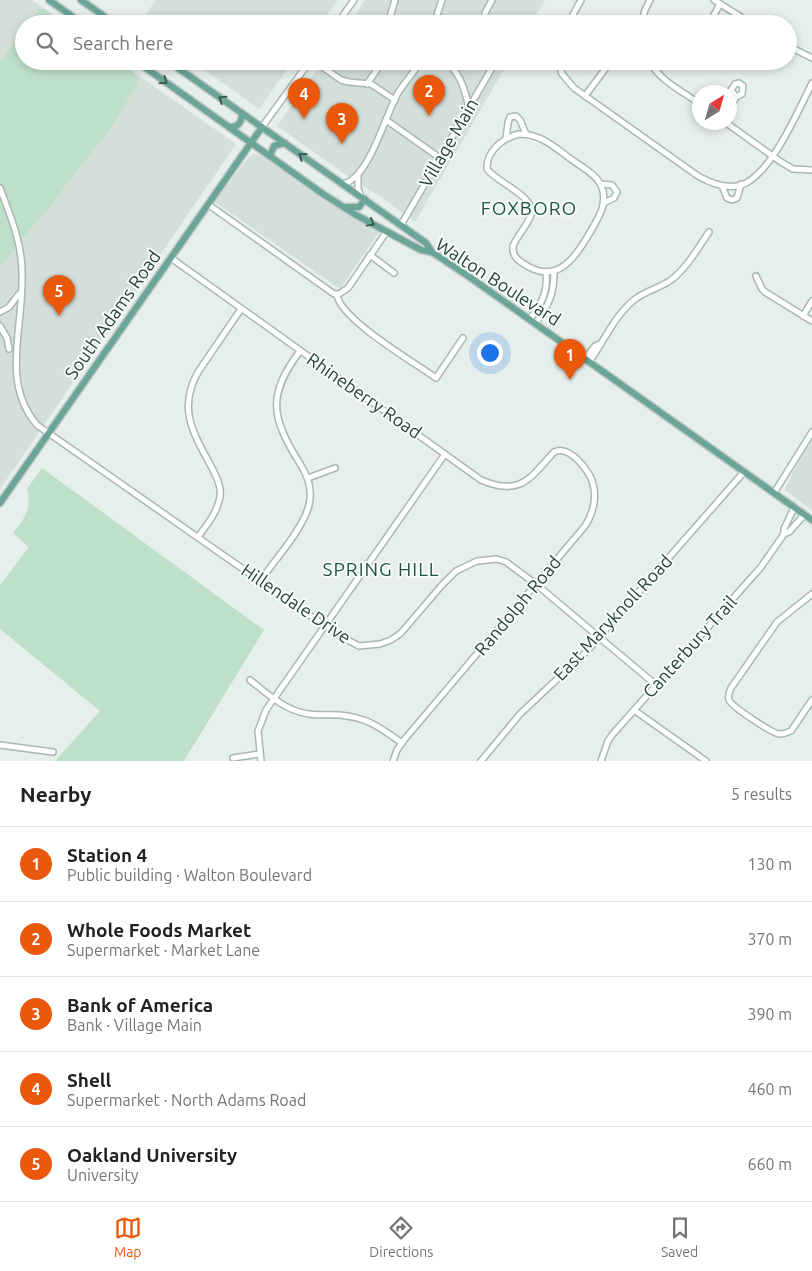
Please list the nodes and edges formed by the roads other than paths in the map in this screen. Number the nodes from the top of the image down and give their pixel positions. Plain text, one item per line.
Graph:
1 (49, 0) edge
2 (81, 0) edge
3 (354, 0) edge
4 (395, 0) edge
5 (442, 0) edge
6 (492, 0) edge
7 (581, 0) edge
8 (650, 0) edge
9 (714, 0) edge
10 (720, 4) junction
11 (70, 15) edge
12 (102, 15) edge
13 (343, 15) edge
14 (391, 15) edge
15 (437, 15) edge
16 (485, 15) edge
17 (573, 15) edge
18 (644, 15) edge
19 (714, 15) edge
20 (738, 15) edge
21 (797, 50) edge
22 (812, 58) edge
23 (149, 70) edge
24 (181, 70) edge
25 (305, 70) edge
26 (326, 70) edge
27 (377, 70) edge
28 (415, 70) edge
29 (455, 70) edge
30 (491, 70) edge
31 (561, 70) edge
32 (605, 70) edge
33 (655, 70) edge
34 (812, 83) edge
35 (367, 84) junction
36 (585, 96) junction
37 (692, 98) edge
38 (395, 100) junction
39 (469, 108) junction
40 (242, 113) junction
41 (386, 120) junction
42 (229, 127) junction
43 (262, 127) junction
44 (736, 130) edge
45 (526, 134) junction
46 (506, 138) junction
47 (251, 143) junction
48 (285, 143) junction
49 (270, 156) junction
50 (772, 156) junction
51 (440, 158) junction
52 (812, 170) edge
53 (358, 175) junction
54 (342, 184) junction
55 (600, 184) junction
56 (741, 184) junction
57 (722, 186) junction
58 (0, 188) edge
59 (363, 198) junction
60 (604, 203) junction
61 (209, 205) junction
62 (344, 207) junction
63 (401, 225) junction
64 (407, 230) junction
65 (387, 231) junction
66 (709, 232) dead end
67 (399, 238) junction
68 (432, 252) junction
69 (370, 255) junction
70 (171, 258) junction
71 (554, 270) junction
72 (546, 272) junction
73 (394, 273) dead end
74 (756, 276) dead end
75 (22, 289) junction
76 (337, 294) junction
77 (812, 302) edge
78 (241, 309) junction
79 (0, 312) edge
80 (803, 316) junction
81 (533, 321) junction
82 (812, 321) edge
83 (0, 326) edge
84 (463, 338) dead end
85 (300, 351) junction
86 (587, 360) junction
87 (17, 405) dead end
88 (812, 432) edge
89 (48, 433) junction
90 (558, 450) joint
91 (445, 454) junction
92 (334, 468) dead end
93 (743, 473) junction
94 (308, 478) junction
95 (774, 494) junction
96 (0, 503) edge
97 (794, 508) junction
98 (804, 515) junction
99 (812, 520) edge
100 (784, 534) junction
101 (198, 537) junction
102 (260, 581) junction
103 (536, 584) junction
104 (812, 594) edge
105 (325, 625) junction
106 (599, 638) junction
107 (250, 680) dead end
108 (656, 685) junction
109 (274, 699) junction
110 (812, 700) edge
111 (634, 710) junction
112 (402, 743) junction
113 (0, 745) edge
114 (53, 752) dead end
115 (259, 754) junction
116 (233, 758) dead end
117 (261, 761) edge
118 (393, 761) edge
119 (481, 761) edge
120 (601, 761) edge
121 (706, 761) edge

1 - 11 main road
2 - 12 main road
3 - 13 street
4 - 14 street
5 - 15 street
6 - 16 street
7 - 17 street
8 - 18 street
9 - 10 street
10 - 19 street
10 - 20 street
21 - 22 street
23 -> 42 main road, Walton Boulevard
40 -> 24 main road
25 - 43 street
26 - 35 street
27 - 35 street
28 - 38 street
29 - 39 street
30 - 39 street, Village Main
31 - 36 street
32 - 36 street
33 - 37 street
34 - 50 street
35 - 38 street
36 - 57 street
38 - 41 street
39 - 51 street, Village Main
40 - 42 main road
40 - 43 main road
41 - 51 street
41 - 53 street
42 - 47 main road, Walton Boulevard
43 - 47 main road, South Adams Road
43 - 48 main road
44 - 50 street
45 - 46 street
45 - 46 street
45 - 55 street
46 - 72 street
47 - 49 main road, Walton Boulevard
47 - 61 main road, South Adams Road
48 - 49 main road
54 -> 48 main road
49 - 62 main road, Walton Boulevard
50 - 52 street
50 - 56 street
51 - 63 street, Village Main
53 - 54 street
53 - 59 street
54 - 59 main road
55 - 60 street
55 - 60 street
56 - 57 street
56 - 57 street
58 - 75 street
59 - 62 main road
59 - 63 main road
60 - 71 street
61 - 70 main road, South Adams Road
61 - 76 street
62 -> 65 main road, Walton Boulevard
63 - 64 main road
64 - 67 main road
64 - 68 main road
65 - 67 main road, Walton Boulevard
65 - 69 street
66 - 86 street
67 - 68 main road, Walton Boulevard
68 - 81 main road, Walton Boulevard
69 - 73 street
69 - 76 street
70 - 78 street, Rhineberry Road
70 - 89 main road, South Adams Road
71 - 72 street
71 - 81 street
72 - 81 street
74 - 80 street
75 - 79 street
75 - 83 street
76 - 84 street
77 - 80 street
78 - 85 street, Rhineberry Road
78 - 101 street
80 - 82 street
81 - 86 main road, Walton Boulevard
85 - 91 street, Rhineberry Road
85 - 94 street
86 - 93 main road, Walton Boulevard
87 - 89 street, Hillendale Drive
88 - 95 street
89 - 96 main road, South Adams Road
89 - 101 street, Hillendale Drive
90 - 91 street, Rhineberry Road
90 - 103 street, Randolph Road
91 - 105 street
92 - 94 street
93 - 95 main road, Walton Boulevard
93 - 106 street, East Maryknoll Road
94 - 102 street
95 - 97 main road, Walton Boulevard
97 - 98 main road, Walton Boulevard
97 - 100 street, Canterbury Trail
98 - 99 main road, Walton Boulevard
98 - 100 street, Canterbury Trail
100 - 108 street, Canterbury Trail
101 - 102 street, Hillendale Drive
102 - 105 street, Hillendale Drive
103 - 105 street, Hillendale Drive
103 - 106 street, Hillendale Drive
103 - 112 street, Randolph Road
104 - 110 street
105 - 109 street
106 - 108 street, Hillendale Drive
106 - 119 street, East Maryknoll Road
107 - 109 street
108 - 111 street, Canterbury Trail
109 - 112 street
109 - 115 street
111 - 120 street, Canterbury Trail
111 - 121 street
112 - 118 street, Randolph Road
113 - 114 street
115 - 116 street
115 - 117 street

